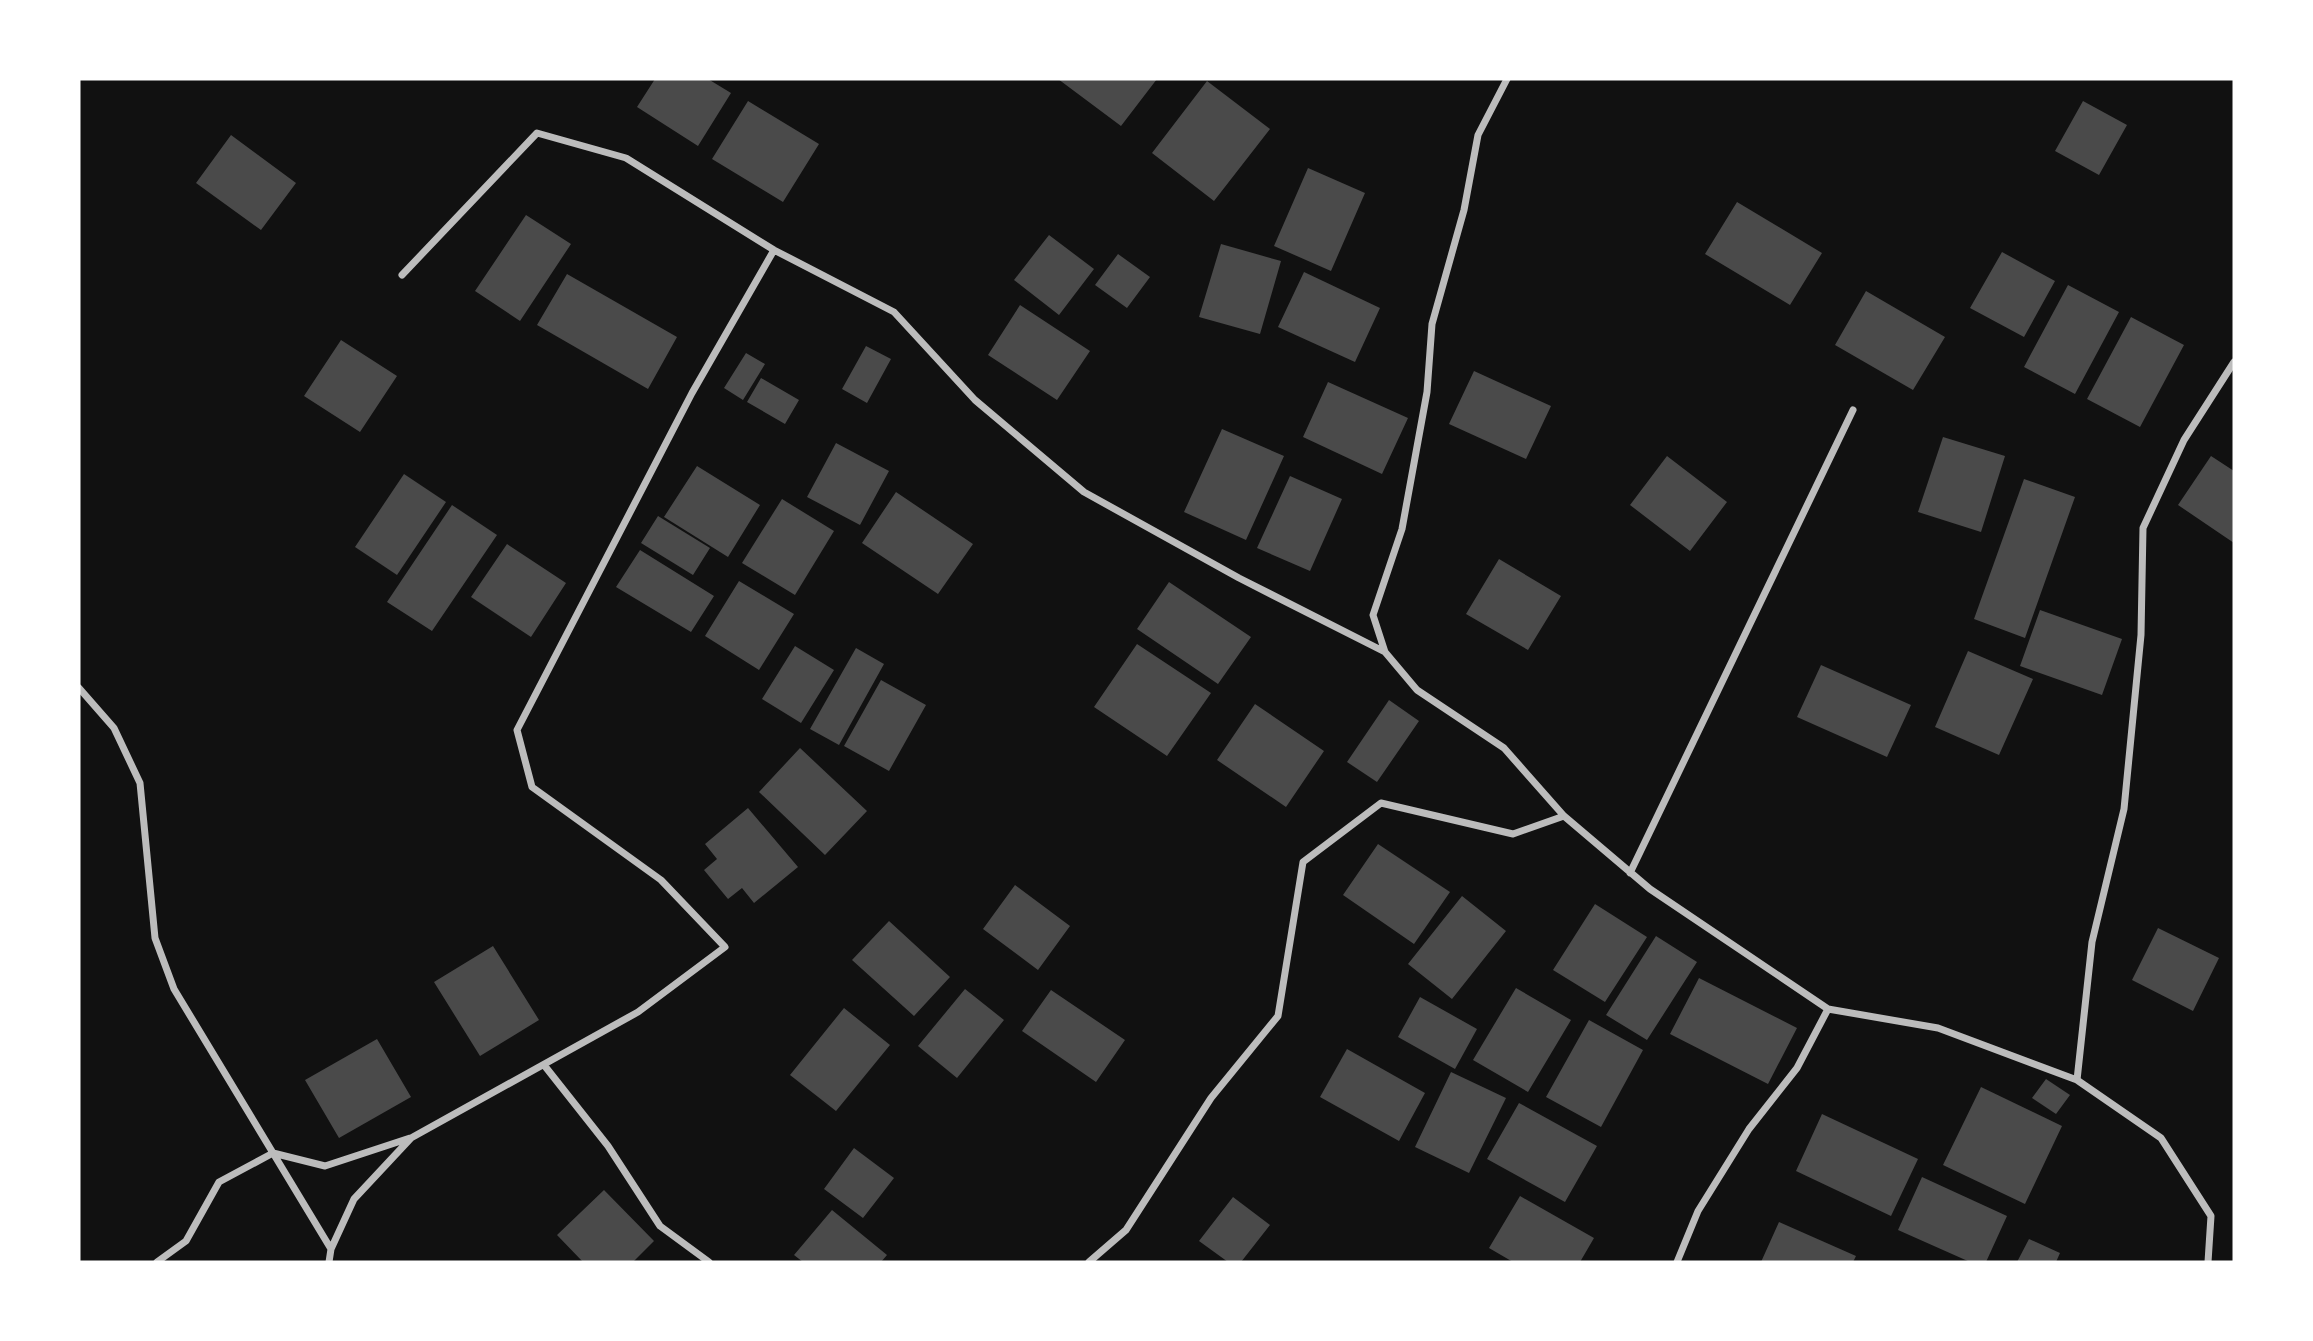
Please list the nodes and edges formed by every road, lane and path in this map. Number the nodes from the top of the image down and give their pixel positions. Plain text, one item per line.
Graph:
1 (1507, 79) edge
2 (774, 250) junction
3 (402, 275) dead end
4 (2234, 362) edge
5 (1853, 410) dead end
6 (1385, 652) junction
7 (79, 688) edge
8 (1564, 816) junction
9 (1630, 873) junction
10 (1828, 1009) junction
11 (544, 1065) junction
12 (2077, 1080) junction
13 (411, 1138) junction
14 (273, 1153) junction
15 (331, 1249) junction
16 (157, 1262) edge
17 (329, 1262) edge
18 (709, 1262) edge
19 (1089, 1262) edge
20 (1677, 1262) edge
21 (2208, 1262) edge

1 - 6 street
2 - 3 street
2 - 6 street
2 - 11 street
4 - 12 street
5 - 9 street
6 - 8 street
7 - 14 street
8 - 9 street
8 - 19 street
9 - 10 street
10 - 12 street
10 - 20 street
11 - 13 street
11 - 18 street
12 - 21 street
13 - 14 street
13 - 15 street
14 - 15 street
14 - 16 street
15 - 17 street

